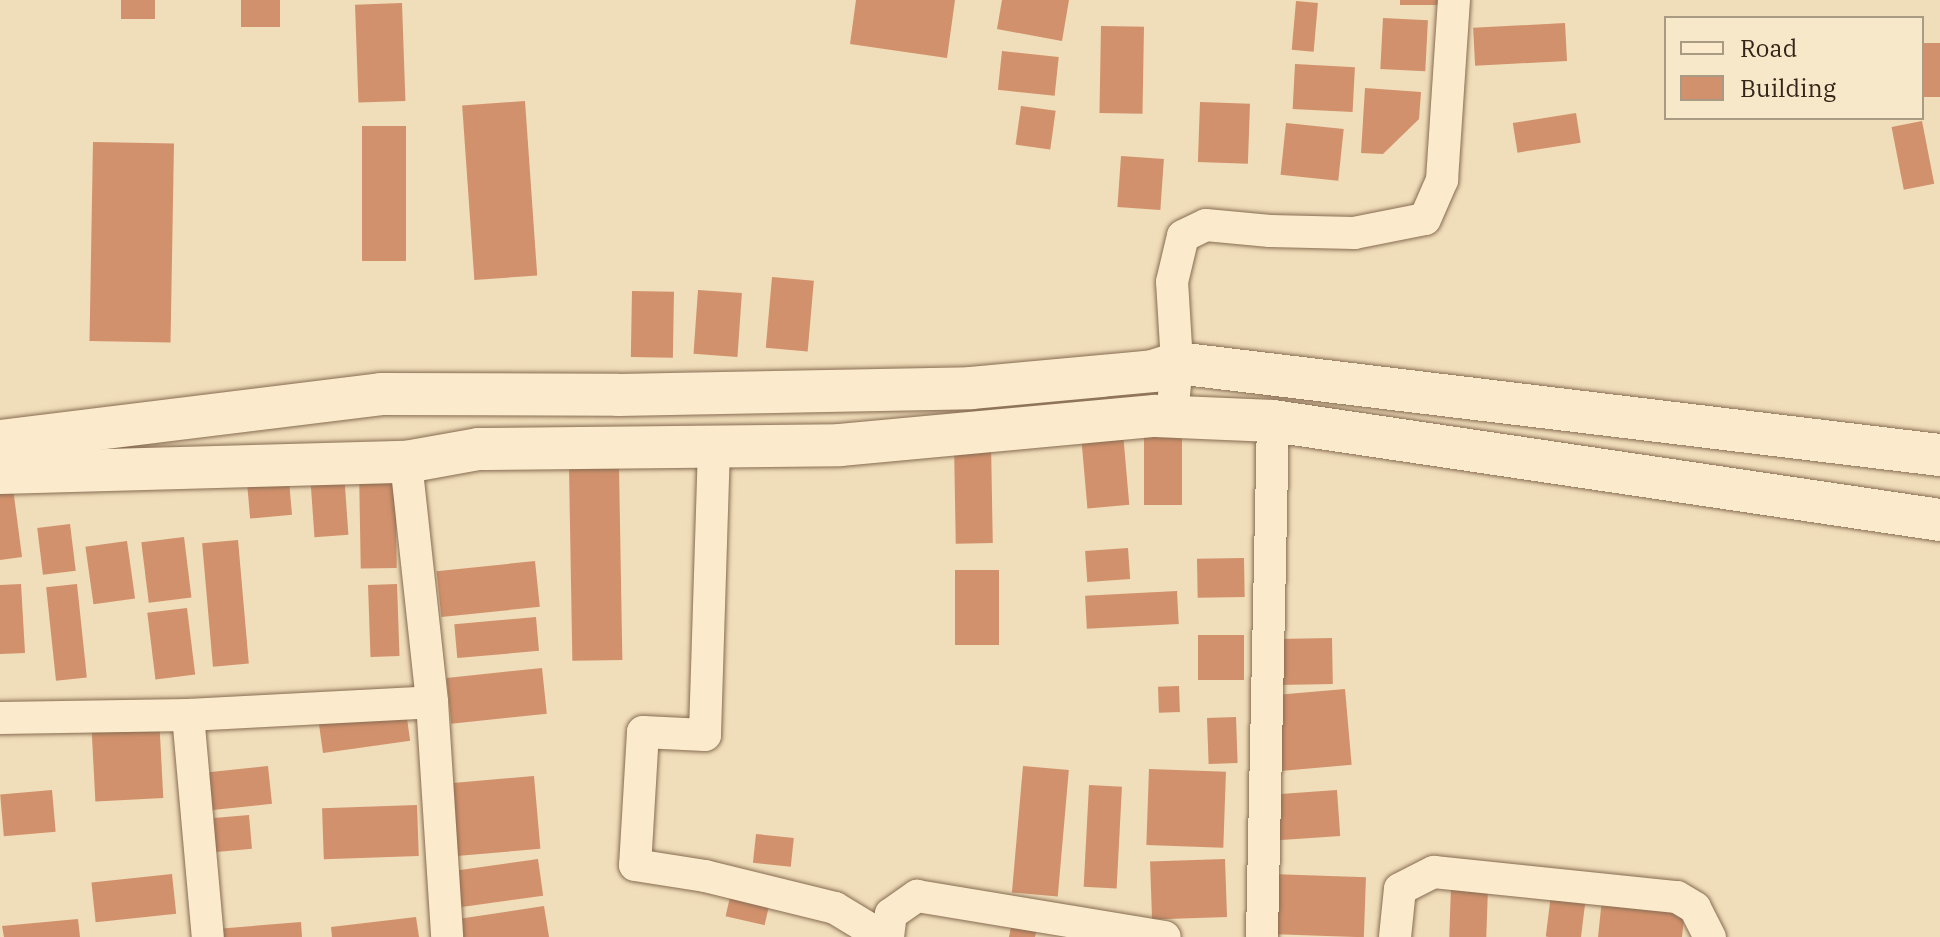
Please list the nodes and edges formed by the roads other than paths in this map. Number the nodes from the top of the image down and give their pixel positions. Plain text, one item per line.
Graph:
1 (1454, 0) edge
2 (1177, 363) junction
3 (1172, 416) junction
4 (1273, 421) junction
5 (0, 441) edge
6 (714, 447) junction
7 (1940, 455) edge
8 (406, 462) junction
9 (0, 473) edge
10 (1940, 520) edge
11 (432, 702) junction
12 (188, 715) junction
13 (0, 718) edge
14 (208, 937) edge
15 (447, 937) edge
16 (886, 937) edge
17 (1165, 937) edge
18 (1262, 937) edge
19 (1395, 937) edge
20 (1710, 937) edge

1 - 2 street
2 - 3 street
2 - 5 street
2 - 7 street
3 - 4 street
3 - 6 street
4 - 10 street
4 - 18 street
6 - 8 street
6 - 16 street
8 - 9 street
8 - 11 street
11 - 12 street
11 - 15 street
12 - 13 street
12 - 14 street
16 - 17 street
19 - 20 street

